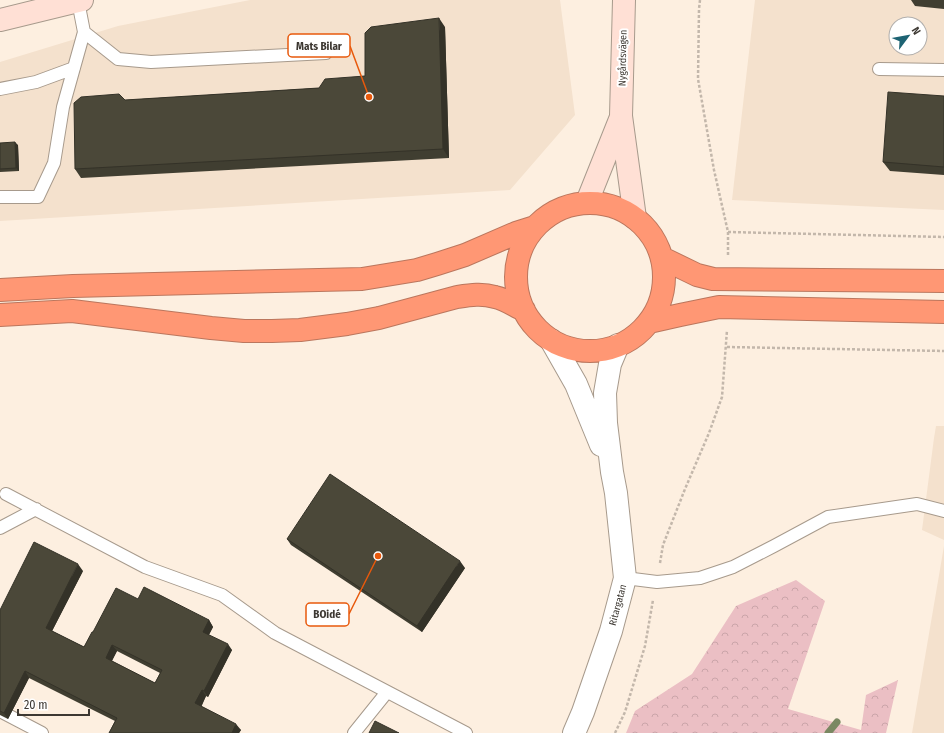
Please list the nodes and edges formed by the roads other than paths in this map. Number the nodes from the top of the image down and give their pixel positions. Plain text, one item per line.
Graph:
1 (79, 0) edge
2 (624, 0) edge
3 (0, 20) edge
4 (84, 32) junction
5 (326, 53) dead end
6 (74, 68) junction
7 (879, 69) dead end
8 (944, 70) edge
9 (0, 89) edge
10 (621, 116) junction
11 (0, 197) edge
12 (587, 202) junction
13 (635, 218) junction
14 (535, 227) junction
15 (662, 258) junction
16 (944, 280) edge
17 (0, 290) edge
18 (524, 310) junction
19 (944, 312) edge
20 (0, 315) edge
21 (649, 322) junction
22 (551, 340) junction
23 (618, 345) junction
24 (612, 472) junction
25 (6, 494) dead end
26 (36, 509) junction
27 (944, 511) edge
28 (0, 528) edge
29 (625, 578) junction
30 (387, 692) junction
31 (0, 711) edge
32 (42, 733) edge
33 (354, 733) edge
34 (466, 733) edge
35 (574, 733) edge

1 - 3 street
1 - 4 lane
2 - 10 street, Nygårdsvägen
4 - 5 lane
4 - 6 lane
6 - 9 lane
6 - 11 lane
7 - 8 lane
10 - 12 street, Nygårdsvägen
10 - 13 street, Nygårdsvägen
12 - 13 highway
12 - 14 highway
13 - 15 highway
14 - 17 highway
14 - 18 highway
15 - 16 highway
15 - 21 highway
18 - 20 highway
18 - 22 highway
19 - 21 highway
21 - 23 highway
22 - 23 highway
22 - 24 street, Ritargatan
23 - 24 street, Ritargatan
24 - 29 street, Ritargatan
25 - 26 lane
26 - 28 lane
26 - 30 lane
27 - 29 lane
29 - 35 street, Ritargatan
30 - 33 lane
30 - 34 lane
31 - 32 lane

